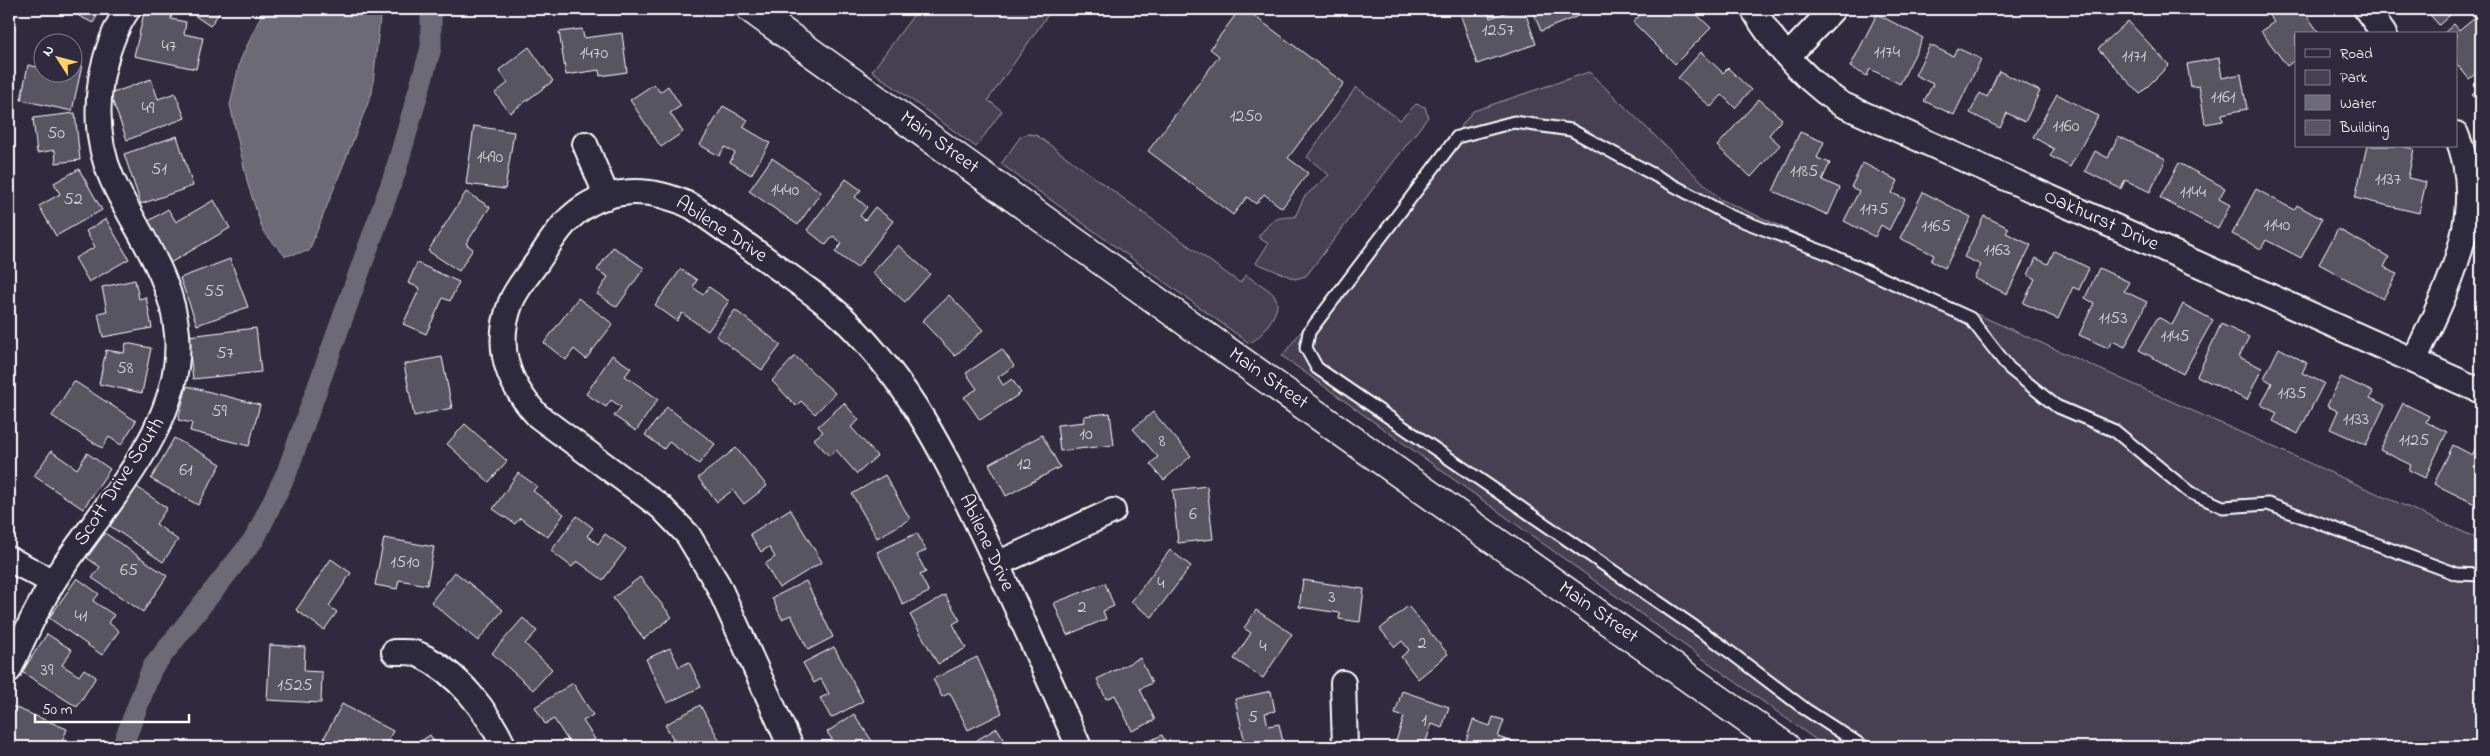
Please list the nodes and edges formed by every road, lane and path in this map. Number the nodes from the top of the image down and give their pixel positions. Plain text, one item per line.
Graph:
1 (128, 9) edge
2 (751, 9) edge
3 (1753, 9) edge
4 (1833, 9) edge
5 (2366, 9) edge
6 (2383, 32) edge
7 (1788, 56) junction
8 (2458, 140) edge
9 (585, 144) dead end
10 (607, 197) junction
11 (2414, 361) junction
12 (2481, 391) edge
13 (1112, 511) dead end
14 (9, 559) edge
15 (997, 564) junction
16 (2481, 575) edge
17 (53, 582) junction
18 (394, 652) dead end
19 (9, 670) edge
20 (1343, 683) dead end
21 (1774, 744) edge
22 (504, 747) edge
23 (791, 747) edge
24 (1079, 747) edge
25 (1345, 747) edge
26 (1864, 747) edge

1 - 17 street, Scott Drive South
2 - 21 main road, Main Street
3 - 7 street, Oakhurst Drive
4 - 7 street
5 - 6 street
7 - 11 street, Oakhurst Drive
8 - 11 street
9 - 10 street
10 - 15 street, Abilene Drive
10 - 23 street, Abilene Drive
11 - 12 street, Oakhurst Drive
13 - 15 street
14 - 17 street
15 - 24 street, Abilene Drive
16 - 26 lane
17 - 19 street, Scott Drive South
18 - 22 street
20 - 25 street

